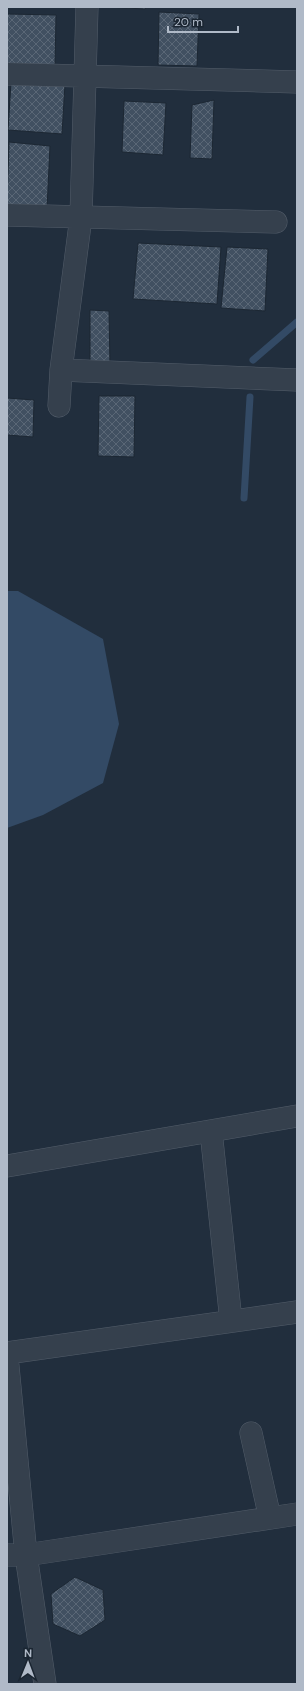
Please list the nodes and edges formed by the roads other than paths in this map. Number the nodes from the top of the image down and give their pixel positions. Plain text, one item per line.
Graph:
1 (87, 7) edge
2 (7, 74) edge
3 (84, 77) junction
4 (297, 82) edge
5 (7, 215) edge
6 (81, 217) junction
7 (276, 222) dead end
8 (61, 370) junction
9 (297, 380) edge
10 (59, 406) dead end
11 (297, 1116) edge
12 (211, 1131) junction
13 (7, 1166) edge
14 (297, 1312) edge
15 (231, 1321) junction
16 (7, 1353) edge
17 (7, 1356) edge
18 (251, 1433) dead end
19 (297, 1514) edge
20 (270, 1518) junction
21 (16, 1555) edge
22 (45, 1684) edge

1 - 3 street
2 - 3 street
3 - 4 street
3 - 6 street
5 - 6 street
6 - 7 street
6 - 8 street
8 - 9 street
8 - 10 street
11 - 12 street
12 - 13 street
12 - 15 street
14 - 15 street
15 - 16 street
17 - 21 street
18 - 20 street
19 - 20 street
20 - 21 street
21 - 22 street

